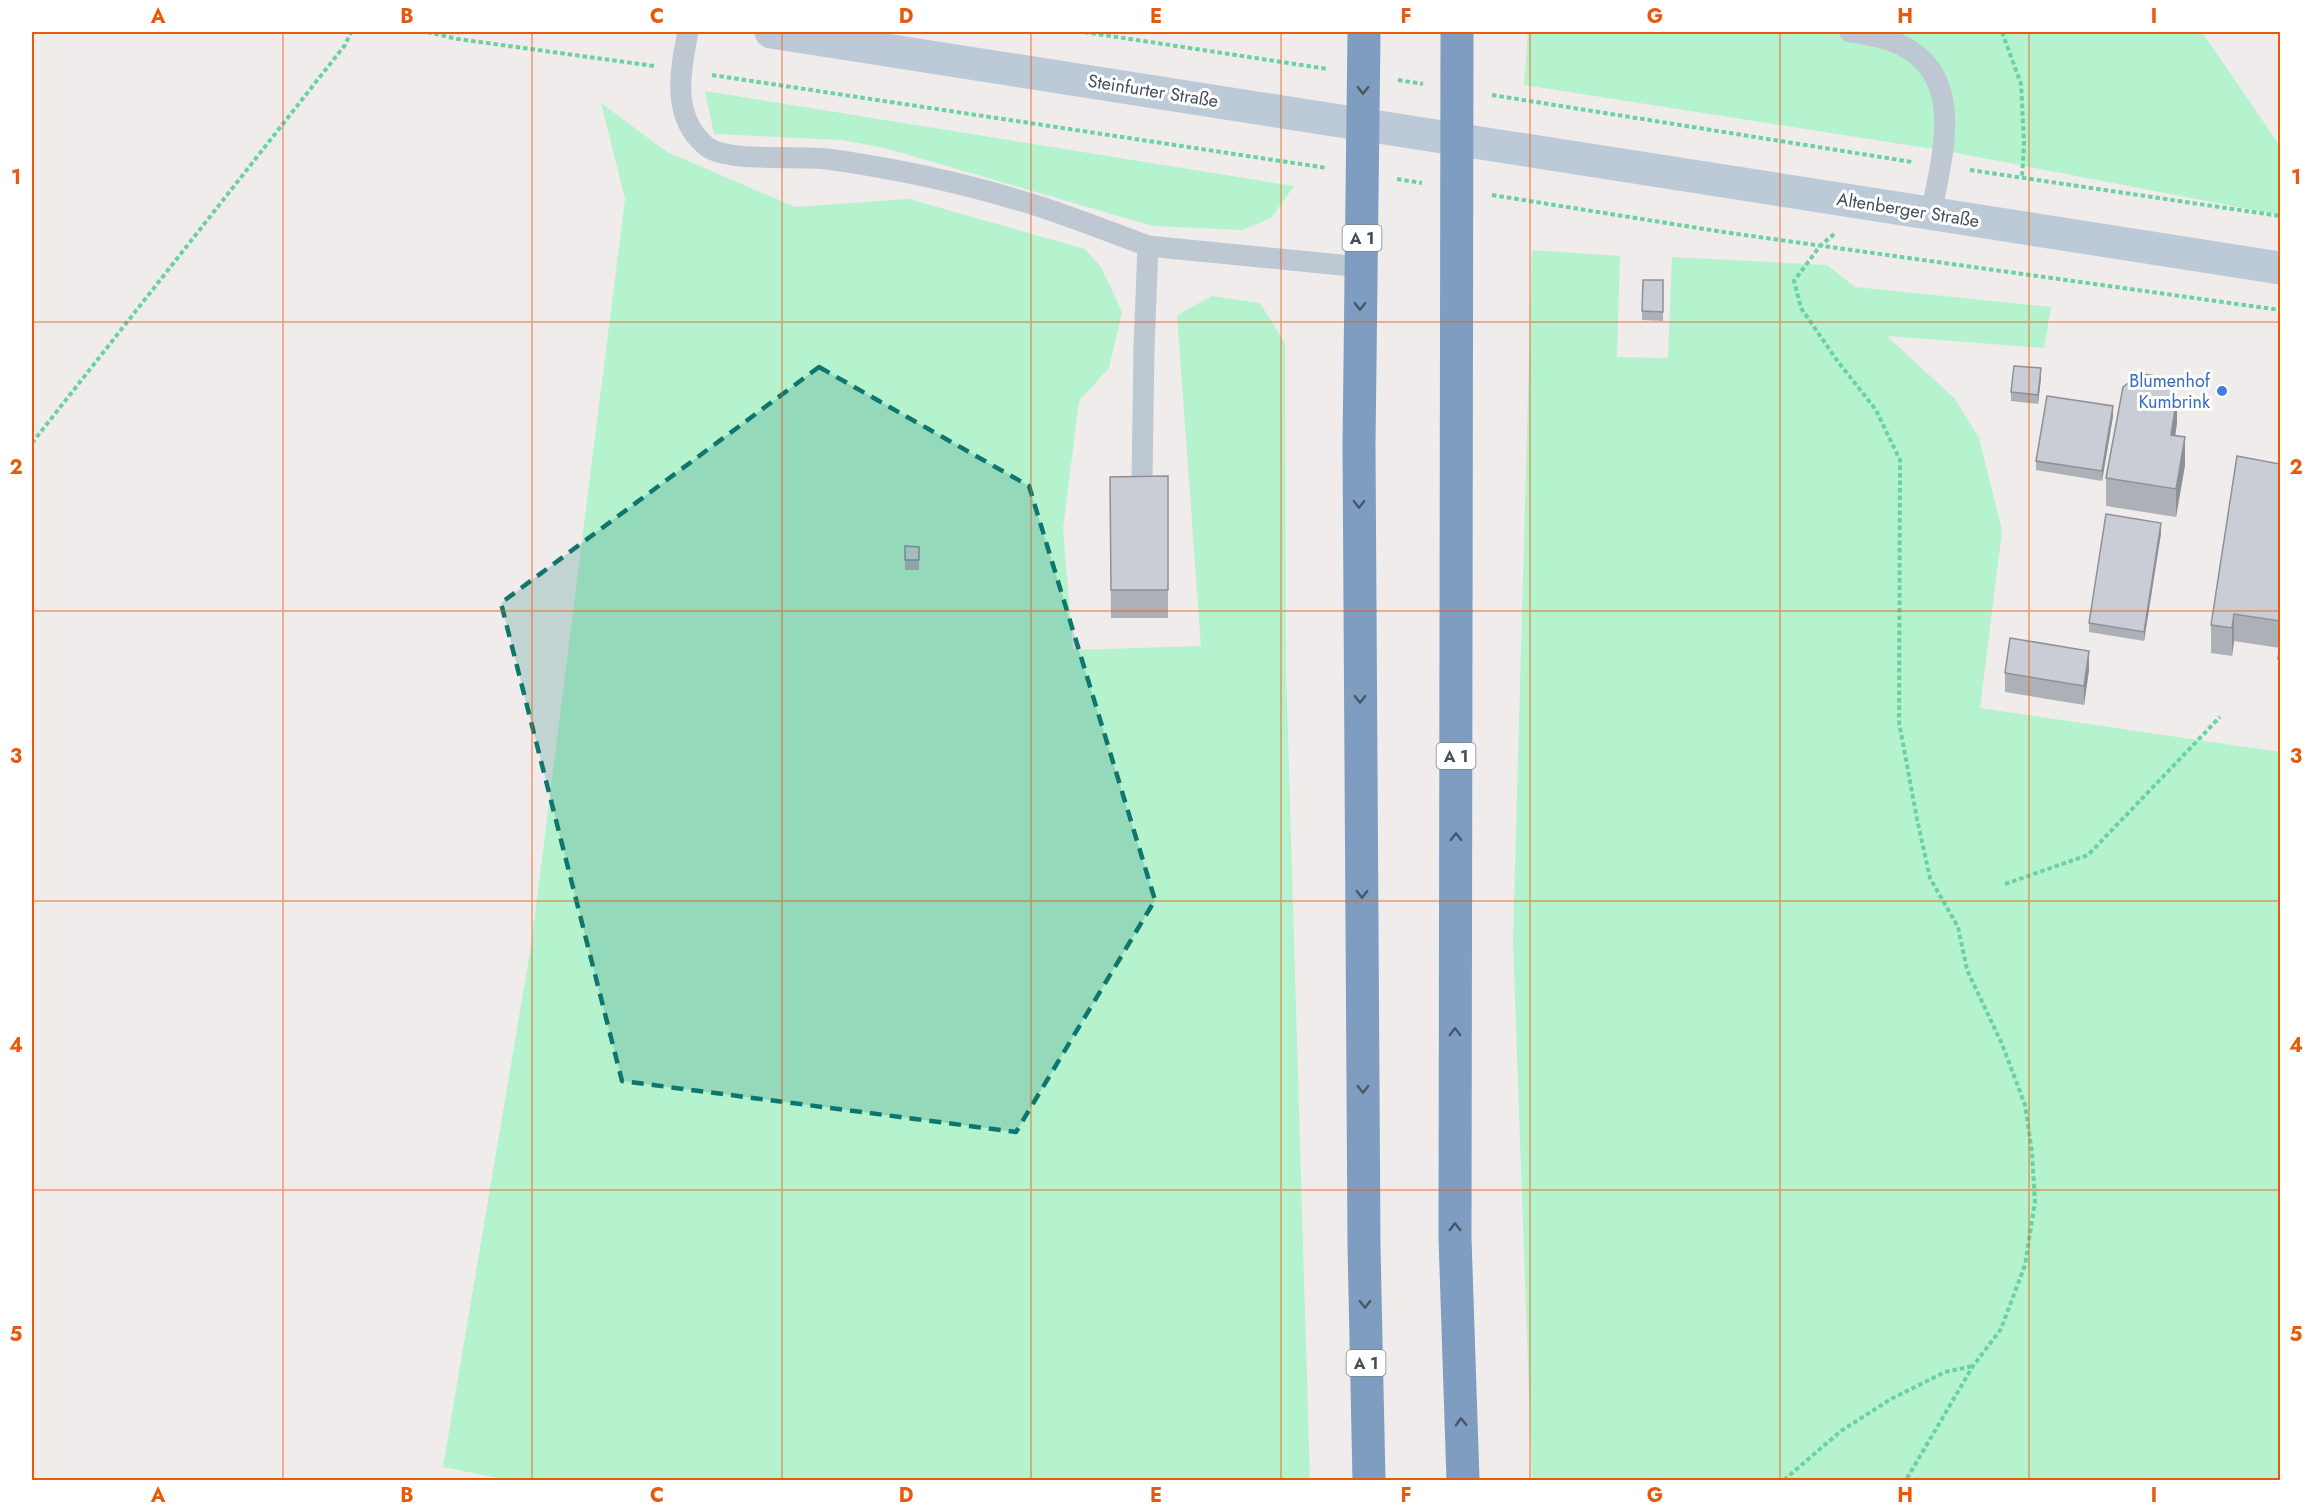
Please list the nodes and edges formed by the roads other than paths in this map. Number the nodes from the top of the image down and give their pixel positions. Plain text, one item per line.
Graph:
1 (688, 32) edge
2 (771, 32) edge
3 (1364, 32) edge
4 (1457, 32) edge
5 (1850, 32) edge
6 (1535, 151) joint
7 (1931, 213) junction
8 (1148, 246) junction
9 (1361, 267) junction
10 (2280, 268) edge
11 (1142, 479) edge
12 (1369, 1480) edge
13 (1463, 1480) edge

1 - 8 lane
2 - 6 main road, Steinfurter Straße
3 -> 9 highway, A 1
13 -> 4 highway, A 1
5 - 7 lane
6 - 7 main road, Altenberger Straße
7 - 10 main road, Altenberger Straße
8 - 9 lane
8 - 11 lane
9 -> 12 highway, A 1

